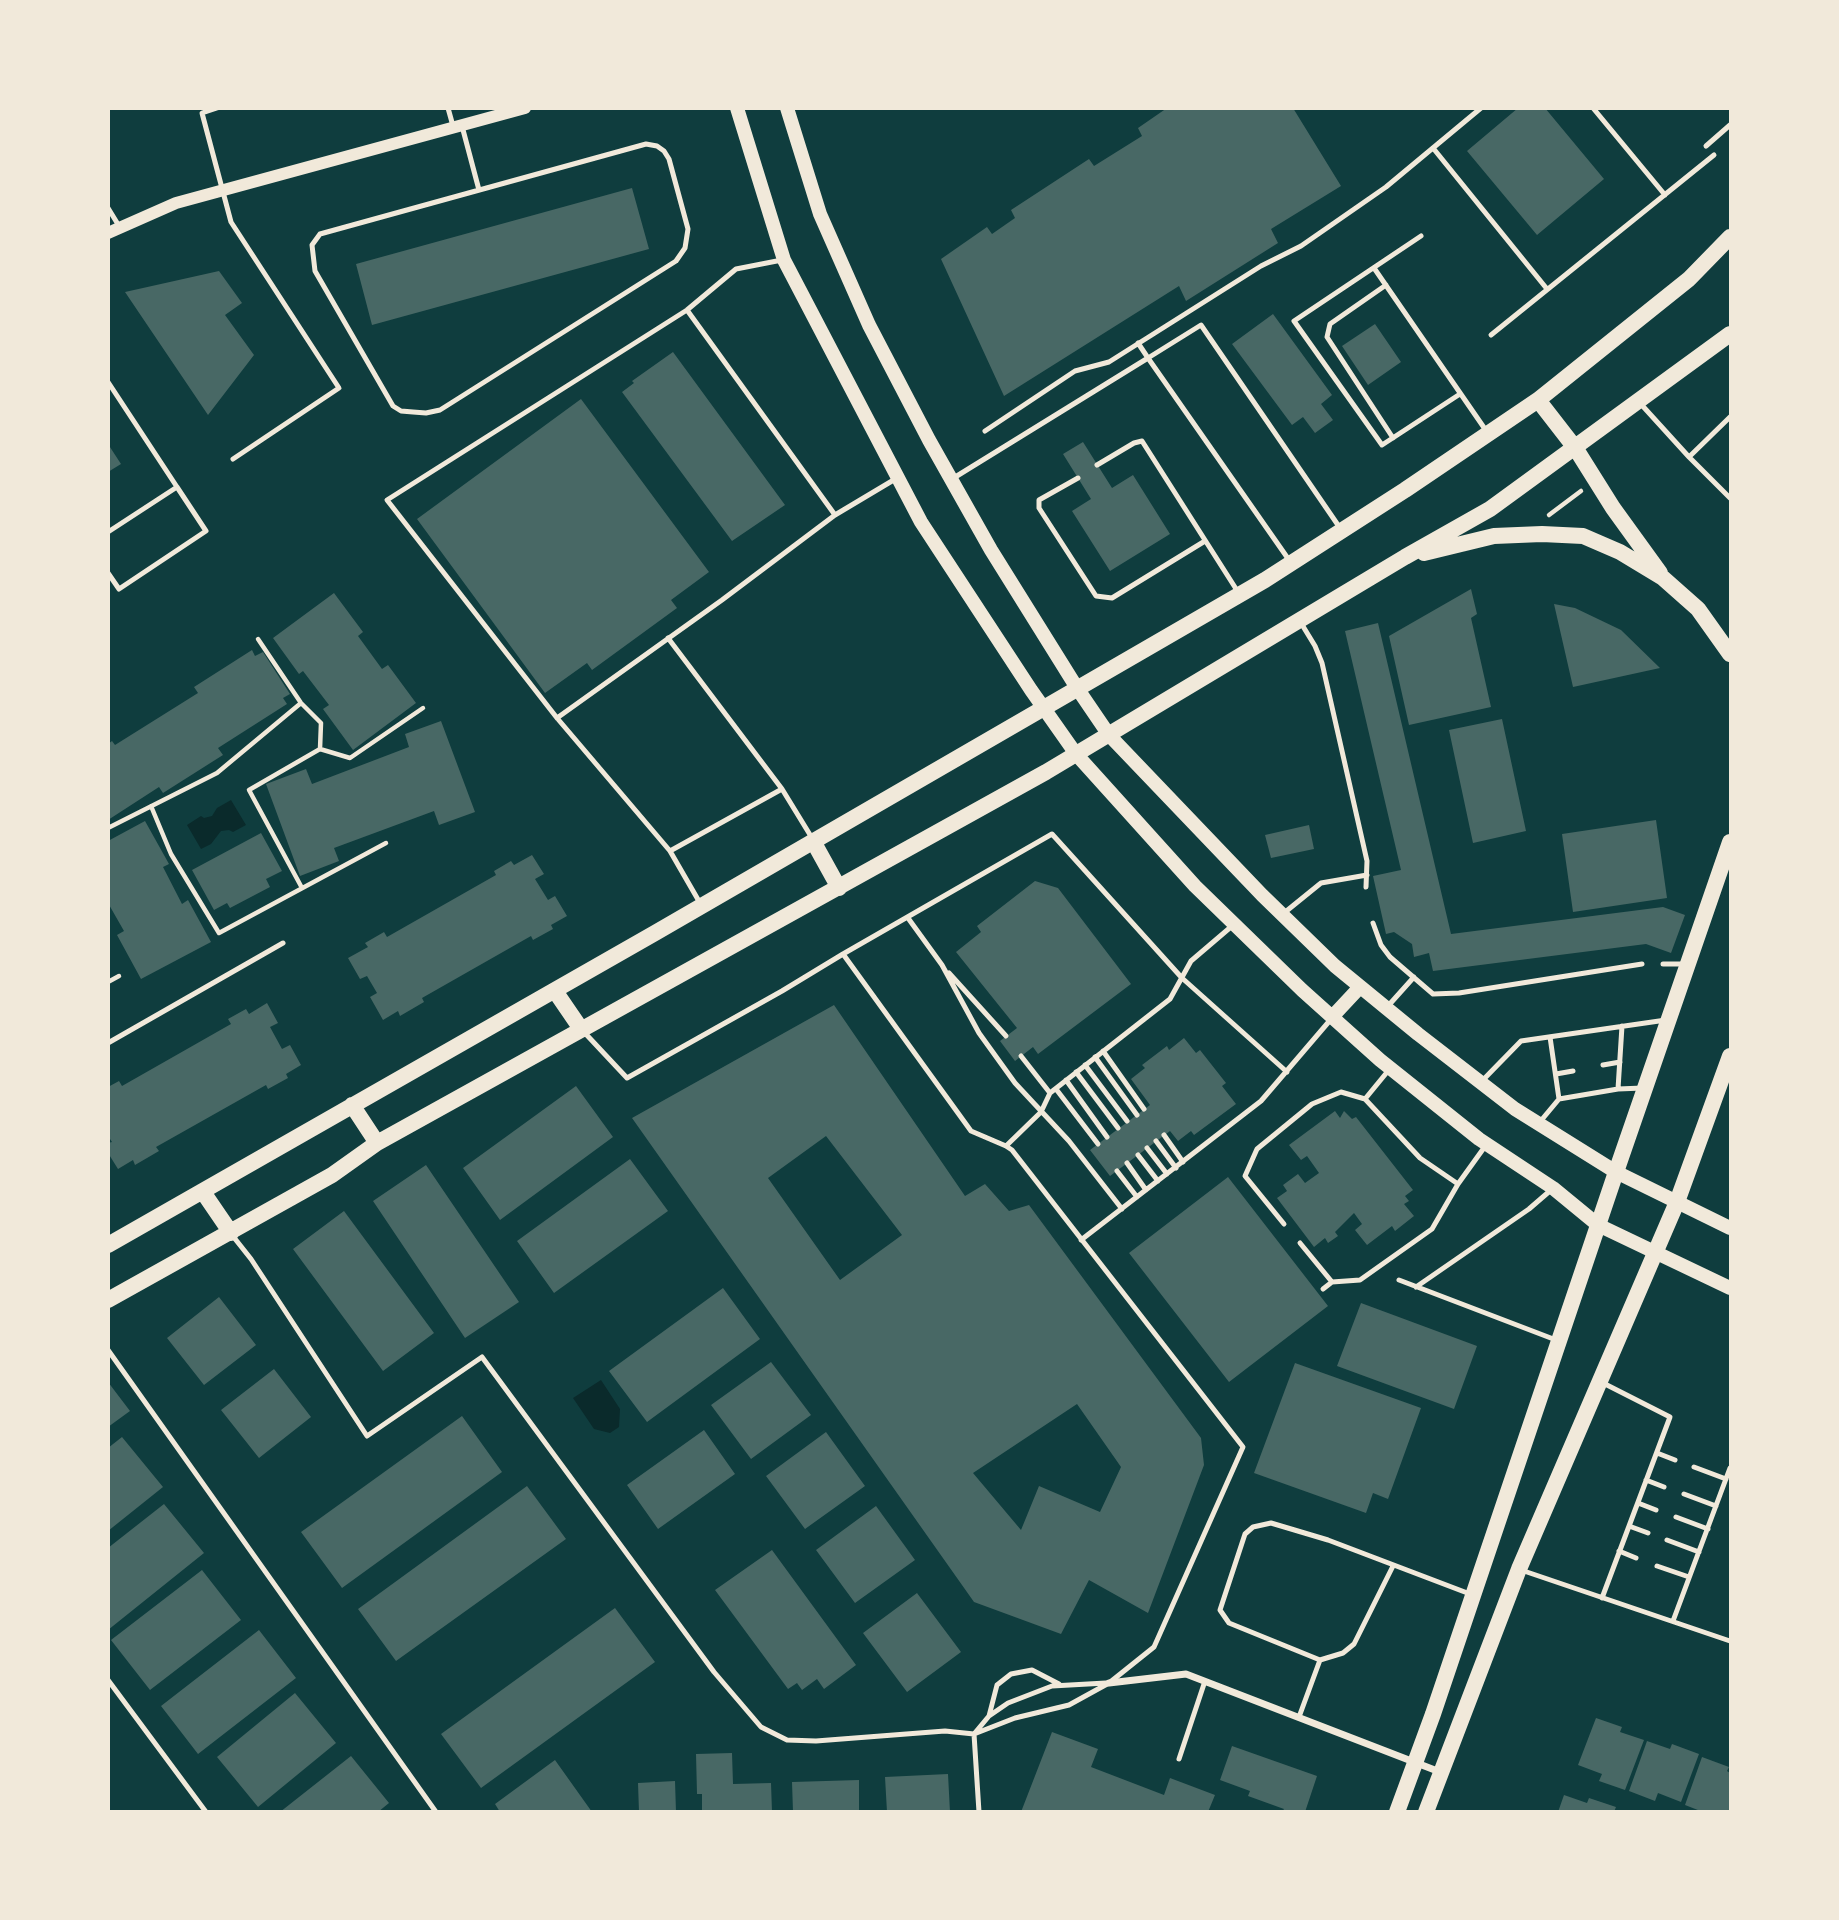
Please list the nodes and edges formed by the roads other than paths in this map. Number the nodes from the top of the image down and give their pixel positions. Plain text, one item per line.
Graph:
1 (218, 108) edge
2 (448, 108) edge
3 (525, 108) edge
4 (737, 108) edge
5 (787, 108) edge
6 (1481, 108) edge
7 (1593, 108) edge
8 (1731, 125) edge
9 (457, 127) junction
10 (1706, 146) dead end
11 (1433, 148) junction
12 (1714, 155) dead end
13 (479, 190) junction
14 (223, 191) junction
15 (1665, 195) junction
16 (108, 208) edge
17 (114, 229) edge
18 (1421, 236) dead end
19 (1731, 237) edge
20 (784, 260) junction
21 (1374, 268) junction
22 (1386, 285) junction
23 (1547, 289) junction
24 (687, 310) junction
25 (1731, 334) edge
26 (1491, 335) dead end
27 (1138, 343) junction
28 (1148, 358) junction
29 (108, 382) edge
30 (1460, 394) junction
31 (1538, 400) junction
32 (1639, 402) junction
33 (1731, 417) edge
34 (985, 431) dead end
35 (1488, 434) junction
36 (1393, 438) junction
37 (1576, 449) junction
38 (1689, 457) junction
39 (233, 459) dead end
40 (1097, 465) dead end
41 (898, 477) junction
42 (1078, 478) dead end
43 (951, 480) junction
44 (177, 487) junction
45 (1731, 498) edge
46 (835, 515) junction
47 (1342, 530) junction
48 (108, 532) edge
49 (1206, 541) junction
50 (1405, 557) junction
51 (1290, 563) junction
52 (108, 573) edge
53 (1663, 578) junction
54 (1240, 594) junction
55 (1300, 620) junction
56 (668, 638) junction
57 (1731, 654) edge
58 (1077, 688) junction
59 (1044, 708) junction
60 (556, 718) junction
61 (1109, 735) junction
62 (1076, 754) junction
63 (782, 789) junction
64 (813, 841) junction
65 (1731, 842) edge
66 (670, 851) junction
67 (1367, 875) junction
68 (1366, 887) dead end
69 (839, 888) junction
70 (702, 906) junction
71 (1282, 915) junction
72 (908, 918) junction
73 (1373, 923) dead end
74 (1233, 924) junction
75 (283, 943) dead end
76 (843, 954) junction
77 (1688, 963) junction
78 (1642, 964) dead end
79 (1663, 964) dead end
80 (942, 965) junction
81 (1414, 977) junction
82 (1182, 978) junction
83 (1360, 987) junction
84 (555, 991) junction
85 (1387, 1008) junction
86 (1332, 1017) junction
87 (1669, 1019) junction
88 (1622, 1026) junction
89 (581, 1029) junction
90 (1006, 1036) dead end
91 (1550, 1037) junction
92 (108, 1043) edge
93 (1103, 1051) junction
94 (1021, 1056) dead end
95 (1731, 1056) edge
96 (1095, 1058) junction
97 (1620, 1062) junction
98 (1085, 1065) junction
99 (1603, 1065) dead end
100 (1390, 1068) junction
101 (1573, 1071) dead end
102 (1076, 1072) junction
103 (1287, 1072) junction
104 (1556, 1074) junction
105 (1066, 1080) junction
106 (1481, 1082) junction
107 (1645, 1088) junction
108 (1618, 1089) junction
109 (1053, 1091) junction
110 (1366, 1099) junction
111 (1559, 1099) junction
112 (352, 1105) junction
113 (1144, 1108) dead end
114 (1041, 1112) junction
115 (1137, 1115) dead end
116 (1127, 1121) dead end
117 (1538, 1124) junction
118 (1118, 1128) dead end
119 (1164, 1135) dead end
120 (1107, 1137) dead end
121 (1156, 1141) dead end
122 (377, 1143) junction
123 (1487, 1143) junction
124 (1098, 1144) dead end
125 (1006, 1146) junction
126 (1147, 1148) dead end
127 (1138, 1155) dead end
128 (1183, 1162) junction
129 (1127, 1163) dead end
130 (1176, 1168) junction
131 (1118, 1171) dead end
132 (1616, 1172) junction
133 (1167, 1174) junction
134 (1245, 1176) junction
135 (1158, 1181) junction
136 (1237, 1182) dead end
137 (1458, 1184) junction
138 (1553, 1188) junction
139 (1146, 1190) junction
140 (203, 1192) junction
141 (1137, 1197) junction
142 (1677, 1202) junction
143 (1122, 1209) junction
144 (1284, 1224) dead end
145 (1598, 1225) junction
146 (1731, 1228) edge
147 (231, 1233) junction
148 (1082, 1240) junction
149 (1300, 1243) dead end
150 (108, 1245) edge
151 (1655, 1253) junction
152 (1399, 1280) dead end
153 (1332, 1282) junction
154 (1416, 1287) junction
155 (1731, 1288) edge
156 (1323, 1289) dead end
157 (108, 1300) edge
158 (1559, 1341) junction
159 (108, 1350) edge
160 (1600, 1382) junction
161 (1657, 1453) junction
162 (1675, 1460) dead end
163 (1694, 1467) dead end
164 (1731, 1468) edge
165 (1726, 1479) junction
166 (1646, 1480) junction
167 (1664, 1487) dead end
168 (1684, 1494) dead end
169 (1638, 1503) junction
170 (1716, 1506) junction
171 (1656, 1510) dead end
172 (1676, 1517) dead end
173 (1629, 1526) junction
174 (1708, 1529) junction
175 (1648, 1533) dead end
176 (1667, 1540) dead end
177 (1619, 1552) junction
178 (1699, 1552) junction
179 (1636, 1558) dead end
180 (1393, 1566) junction
181 (1657, 1566) dead end
182 (1519, 1569) junction
183 (1689, 1577) junction
184 (1473, 1595) junction
185 (1602, 1598) junction
186 (1673, 1621) junction
187 (1731, 1641) edge
188 (1320, 1660) junction
189 (108, 1680) edge
190 (1205, 1681) junction
191 (1109, 1683) junction
192 (1062, 1685) junction
193 (989, 1716) junction
194 (1299, 1717) junction
195 (974, 1734) junction
196 (1179, 1759) dead end
197 (1415, 1762) junction
198 (1440, 1772) junction
199 (206, 1811) edge
200 (436, 1811) edge
201 (979, 1811) edge
202 (1397, 1811) edge
203 (1426, 1811) edge

1 - 14 lane
2 - 9 lane
3 - 9 street
4 - 20 main road
5 - 43 main road
6 - 11 lane
7 - 15 lane
8 - 10 lane
9 - 13 lane
9 - 14 street
11 - 23 lane
11 - 27 lane
12 - 15 lane
13 - 13 lane
14 - 17 street
14 - 39 lane
15 - 23 lane
16 - 17 lane
18 - 21 lane
19 - 31 main road
20 - 24 lane
20 - 41 main road
21 - 22 lane
21 - 36 lane
22 - 30 lane
22 - 36 lane
23 - 26 lane
24 - 46 lane
24 - 60 lane
25 - 32 main road
27 - 28 lane
27 - 34 lane
28 - 43 lane
28 - 47 lane
28 - 51 lane
29 - 44 lane
30 - 35 lane
30 - 36 lane
31 - 35 main road
31 - 37 main road
32 - 37 main road
32 - 38 lane
33 - 38 lane
35 - 47 main road
37 - 50 main road
37 - 53 main road
38 - 45 lane
40 - 49 lane
41 - 46 lane
41 - 59 main road
42 - 49 lane
43 - 58 main road
44 - 48 lane
44 - 52 lane
46 - 56 lane
47 - 51 main road
49 - 54 lane
50 - 53 main road
50 - 55 main road
51 - 54 main road
53 - 57 main road
54 - 58 main road
55 - 61 main road
55 - 67 lane
56 - 60 lane
56 - 63 lane
58 - 59 main road
58 - 61 main road
59 - 62 main road
59 - 64 main road
60 - 66 lane
61 - 62 main road
61 - 71 main road
62 - 69 main road
62 - 74 main road
63 - 64 lane
63 - 66 lane
64 - 69 main road
64 - 70 main road
65 - 77 main road
66 - 70 lane
67 - 68 lane
67 - 71 lane
69 - 89 main road
70 - 84 main road
71 - 83 main road
72 - 76 lane
72 - 80 lane
72 - 82 lane
73 - 81 lane
74 - 82 lane
74 - 86 main road
75 - 92 lane
76 - 89 lane
76 - 125 lane
77 - 79 lane
77 - 87 main road
78 - 81 lane
80 - 90 lane
80 - 114 lane
81 - 85 lane
82 - 93 lane
82 - 103 lane
83 - 85 main road
83 - 86 main road
84 - 89 main road
84 - 112 main road
85 - 106 main road
86 - 100 main road
86 - 103 lane
87 - 88 lane
87 - 107 main road
88 - 91 lane
88 - 97 lane
89 - 122 main road
91 - 104 lane
91 - 106 lane
93 - 96 lane
93 - 113 lane
94 - 109 lane
95 - 142 main road
96 - 98 lane
96 - 115 lane
97 - 99 lane
97 - 108 lane
98 - 102 lane
98 - 116 lane
100 - 110 lane
100 - 123 main road
101 - 104 lane
102 - 105 lane
102 - 118 lane
103 - 128 lane
104 - 111 lane
105 - 109 lane
105 - 120 lane
106 - 117 main road
107 - 108 lane
107 - 132 main road
108 - 111 lane
109 - 114 lane
109 - 124 lane
110 - 134 lane
110 - 137 lane
111 - 117 lane
112 - 122 main road
112 - 140 main road
114 - 125 lane
114 - 143 lane
117 - 132 main road
119 - 128 lane
121 - 130 lane
122 - 147 main road
123 - 137 lane
123 - 138 main road
125 - 148 lane
126 - 133 lane
127 - 135 lane
128 - 130 lane
129 - 139 lane
130 - 133 lane
131 - 141 lane
132 - 142 main road
132 - 145 main road
133 - 135 lane
134 - 136 lane
134 - 144 lane
135 - 139 lane
137 - 153 lane
138 - 145 main road
138 - 154 lane
139 - 141 lane
140 - 147 main road
140 - 150 main road
141 - 143 lane
142 - 146 main road
142 - 151 main road
143 - 148 lane
145 - 151 main road
145 - 158 main road
147 - 157 main road
147 - 195 lane
148 - 191 lane
149 - 153 lane
151 - 155 main road
151 - 160 main road
152 - 154 lane
153 - 156 lane
154 - 158 lane
158 - 184 main road
159 - 200 lane
160 - 161 lane
160 - 182 main road
161 - 162 lane
161 - 166 lane
163 - 165 lane
164 - 165 lane
165 - 170 lane
166 - 167 lane
166 - 169 lane
168 - 170 lane
169 - 171 lane
169 - 173 lane
170 - 174 lane
172 - 174 lane
173 - 175 lane
173 - 177 lane
174 - 178 lane
176 - 178 lane
177 - 179 lane
177 - 185 lane
178 - 183 lane
180 - 184 lane
180 - 188 lane
180 - 188 lane
181 - 183 lane
182 - 185 lane
182 - 198 main road
183 - 186 lane
184 - 197 main road
185 - 186 lane
186 - 187 lane
188 - 194 lane
189 - 199 lane
190 - 191 street
190 - 194 street
190 - 196 lane
191 - 192 lane
191 - 195 lane
192 - 193 lane
192 - 193 lane
193 - 195 lane
194 - 197 street
195 - 201 lane
197 - 198 street
197 - 202 main road
198 - 203 main road

